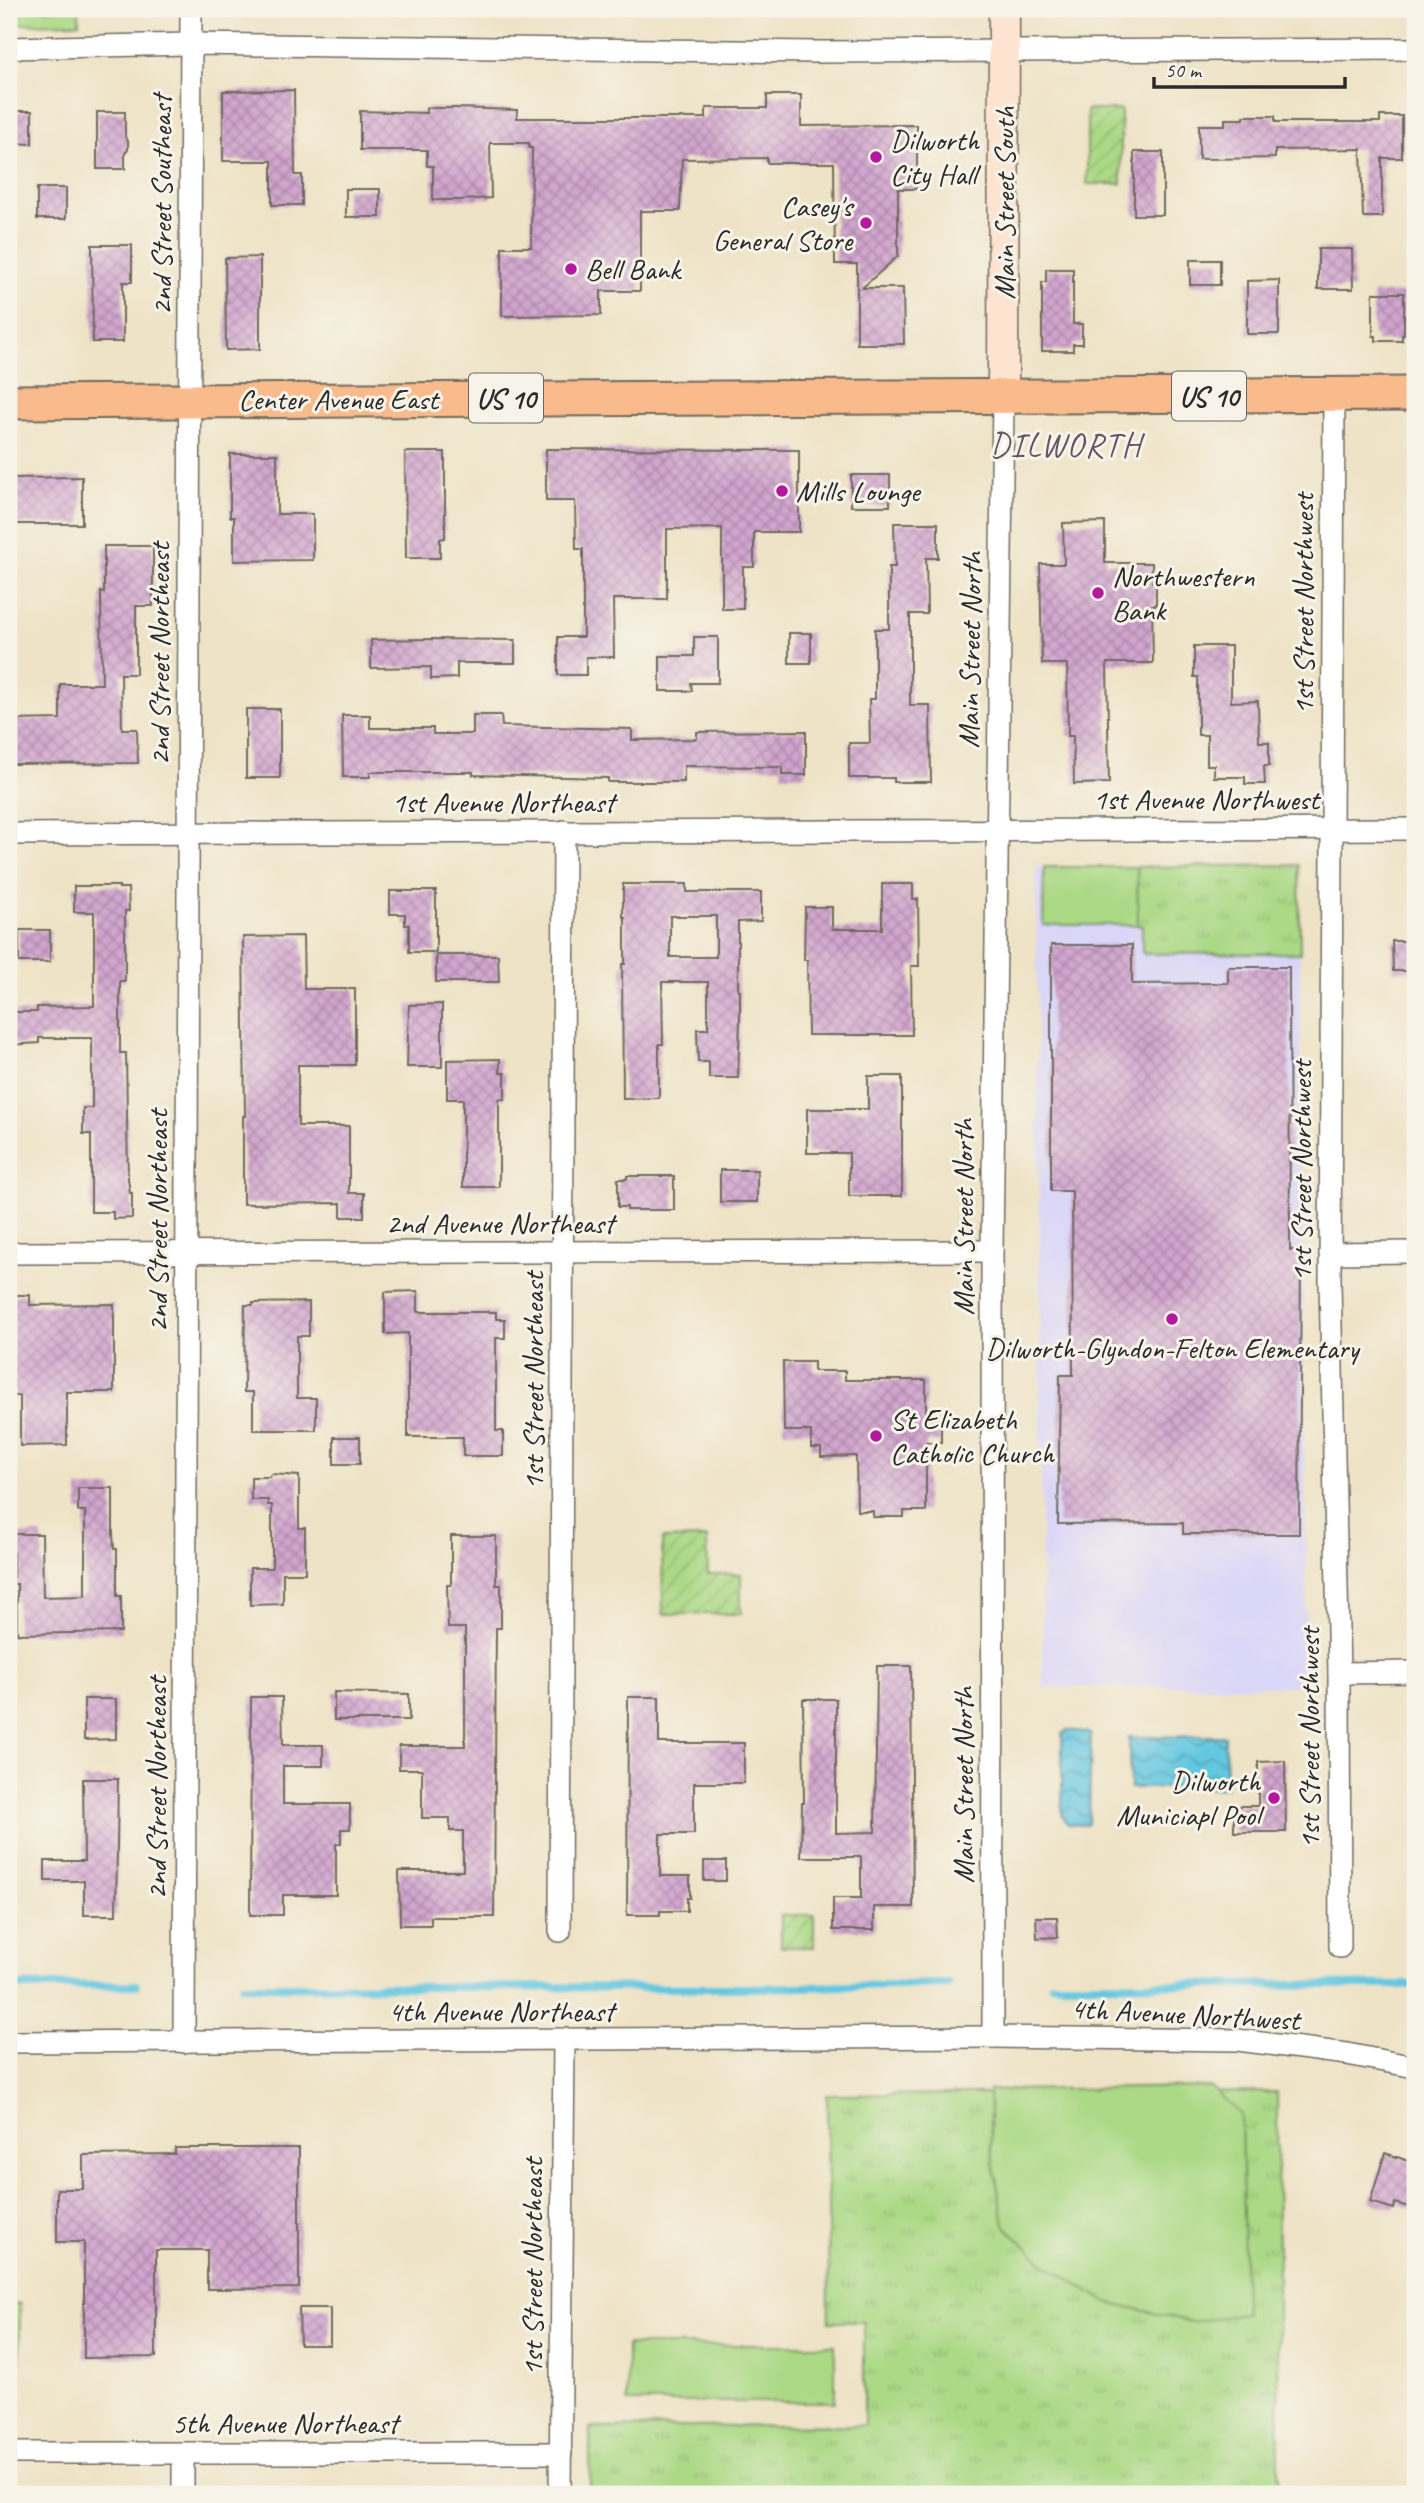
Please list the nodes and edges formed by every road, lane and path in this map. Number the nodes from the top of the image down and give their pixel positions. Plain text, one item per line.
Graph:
1 (191, 9) edge
2 (1004, 9) edge
3 (190, 44) junction
4 (9, 48) edge
5 (1415, 49) edge
6 (1004, 51) junction
7 (1415, 394) edge
8 (1334, 395) junction
9 (1003, 398) junction
10 (190, 400) junction
11 (9, 402) edge
12 (1332, 829) junction
13 (1415, 829) edge
14 (997, 830) junction
15 (564, 831) junction
16 (188, 833) junction
17 (9, 834) edge
18 (992, 1251) junction
19 (1415, 1252) edge
20 (9, 1253) edge
21 (187, 1253) junction
22 (563, 1253) junction
23 (1330, 1253) junction
24 (1415, 1672) edge
25 (1339, 1673) junction
26 (561, 1931) dead end
27 (1340, 1947) dead end
28 (993, 2037) junction
29 (564, 2041) junction
30 (9, 2042) edge
31 (184, 2042) junction
32 (1415, 2067) edge
33 (9, 2453) edge
34 (183, 2453) junction
35 (561, 2453) junction
36 (183, 2494) edge
37 (560, 2494) edge

1 - 3 street, 2nd Street Southeast
2 - 6 street, Main Street South
3 - 4 street
3 - 6 street
3 - 10 street, 2nd Street Southeast
5 - 6 street
6 - 9 street, Main Street South
7 - 8 main road, US 10
8 - 9 main road, US 10
8 - 12 street, 1st Street Northwest
9 - 10 main road, Center Avenue East / US 10
9 - 14 street, Main Street North
10 - 11 main road, Center Avenue East / US 10
10 - 16 street, 2nd Street Northeast
12 - 13 street, 1st Avenue Northwest
12 - 14 street, 1st Avenue Northwest
12 - 23 street, 1st Street Northwest
14 - 15 street, 1st Avenue Northeast
14 - 18 street, Main Street North
15 - 16 street, 1st Avenue Northeast
15 - 22 street, 1st Street Northeast
16 - 17 street, 1st Avenue Northeast
16 - 21 street, 2nd Street Northeast
18 - 22 street, 2nd Avenue Northeast
18 - 28 street, Main Street North
19 - 23 street
20 - 21 street, 2nd Avenue Northeast
21 - 22 street, 2nd Avenue Northeast
21 - 31 street, 2nd Street Northeast
22 - 26 street, 1st Street Northeast
23 - 25 street, 1st Street Northwest
24 - 25 street
25 - 27 street, 1st Street Northwest
28 - 29 street, 4th Avenue Northeast
28 - 32 street, 4th Avenue Northwest
29 - 31 street, 4th Avenue Northeast
29 - 35 street, 1st Street Northeast
30 - 31 street, 4th Avenue Northeast
33 - 34 street, 5th Avenue Northeast
34 - 35 street, 5th Avenue Northeast
34 - 36 street
35 - 37 street, 1st Street Northeast

